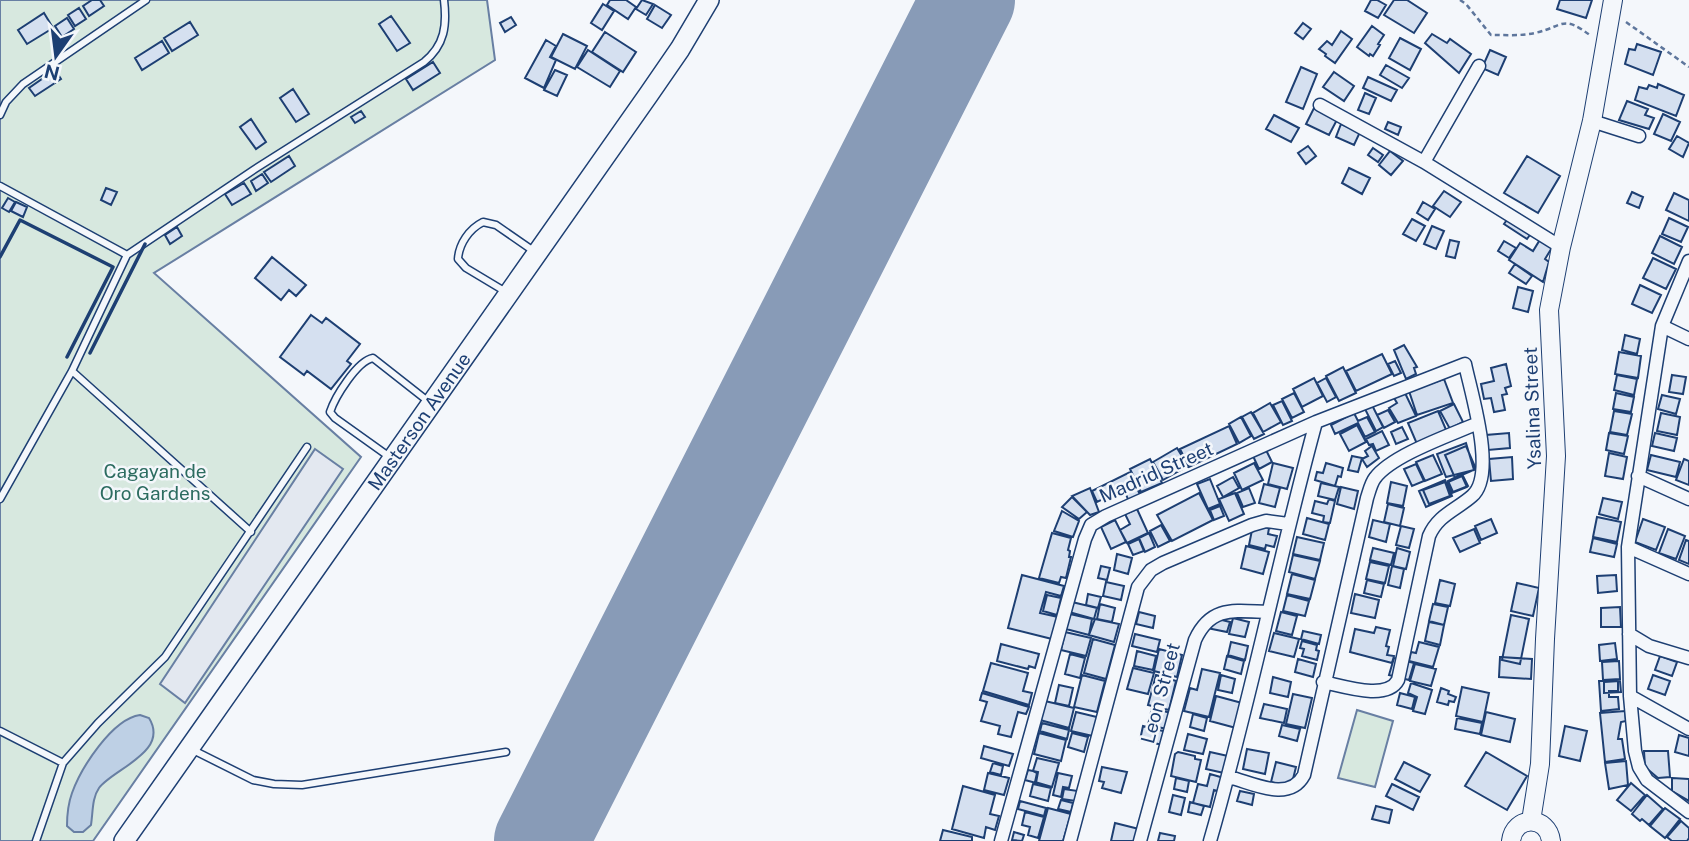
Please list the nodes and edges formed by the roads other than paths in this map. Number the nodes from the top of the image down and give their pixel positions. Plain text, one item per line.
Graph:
1 (146, 0) edge
2 (444, 0) edge
3 (709, 0) edge
4 (1612, 6) edge
5 (1479, 66) dead end
6 (1320, 105) dead end
7 (0, 114) edge
8 (1592, 121) junction
9 (1639, 136) dead end
10 (1424, 162) junction
11 (0, 186) edge
12 (1561, 247) junction
13 (537, 253) junction
14 (127, 255) junction
15 (1689, 261) edge
16 (509, 293) junction
17 (1662, 326) junction
18 (1689, 340) edge
19 (72, 371) junction
20 (431, 404) junction
21 (1315, 422) junction
22 (1478, 423) junction
23 (307, 447) dead end
24 (392, 459) junction
25 (1637, 476) junction
26 (0, 499) edge
27 (1689, 499) edge
28 (1288, 524) junction
29 (251, 532) junction
30 (1628, 547) junction
31 (1689, 574) edge
32 (1268, 612) junction
33 (1629, 634) junction
34 (1689, 657) edge
35 (1323, 682) junction
36 (1630, 696) junction
37 (1689, 729) edge
38 (0, 731) edge
39 (189, 748) junction
40 (506, 752) dead end
41 (63, 763) junction
42 (1229, 776) junction
43 (1689, 812) edge
44 (1531, 821) junction
45 (1215, 839) edge
46 (36, 841) edge
47 (124, 841) edge
48 (1001, 841) edge
49 (1070, 841) edge
50 (1140, 841) edge
51 (1511, 841) edge
52 (1551, 841) edge

1 - 7 lane
2 - 14 lane
3 - 13 main road, Masterson Avenue
4 - 8 street, Ysalina Street
5 - 10 street
6 - 10 street
8 - 9 street
8 - 12 street, Ysalina Street
10 - 12 street
11 - 14 lane
12 - 44 street, Ysalina Street
13 - 16 main road, Masterson Avenue
13 - 16 lane
14 - 19 lane
15 - 17 street
16 - 20 main road, Masterson Avenue
17 - 18 street
17 - 25 street
19 - 26 lane
19 - 29 lane
20 - 24 main road, Masterson Avenue
20 - 24 lane
21 - 22 street, Madrid Street
21 - 28 street
21 - 48 street, Madrid Street
22 - 35 street
22 - 35 street
23 - 29 lane
24 - 39 main road, Masterson Avenue
25 - 27 street
25 - 30 street
28 - 32 street
28 - 49 street
29 - 41 lane
30 - 31 street
30 - 33 street
32 - 42 street
32 - 50 street, Leon Street
33 - 34 street
33 - 36 street
35 - 42 street
36 - 37 street
36 - 43 street
38 - 41 lane
39 - 40 lane
39 - 47 main road, Masterson Avenue
41 - 46 lane
42 - 45 street
44 - 51 street
44 - 52 street

